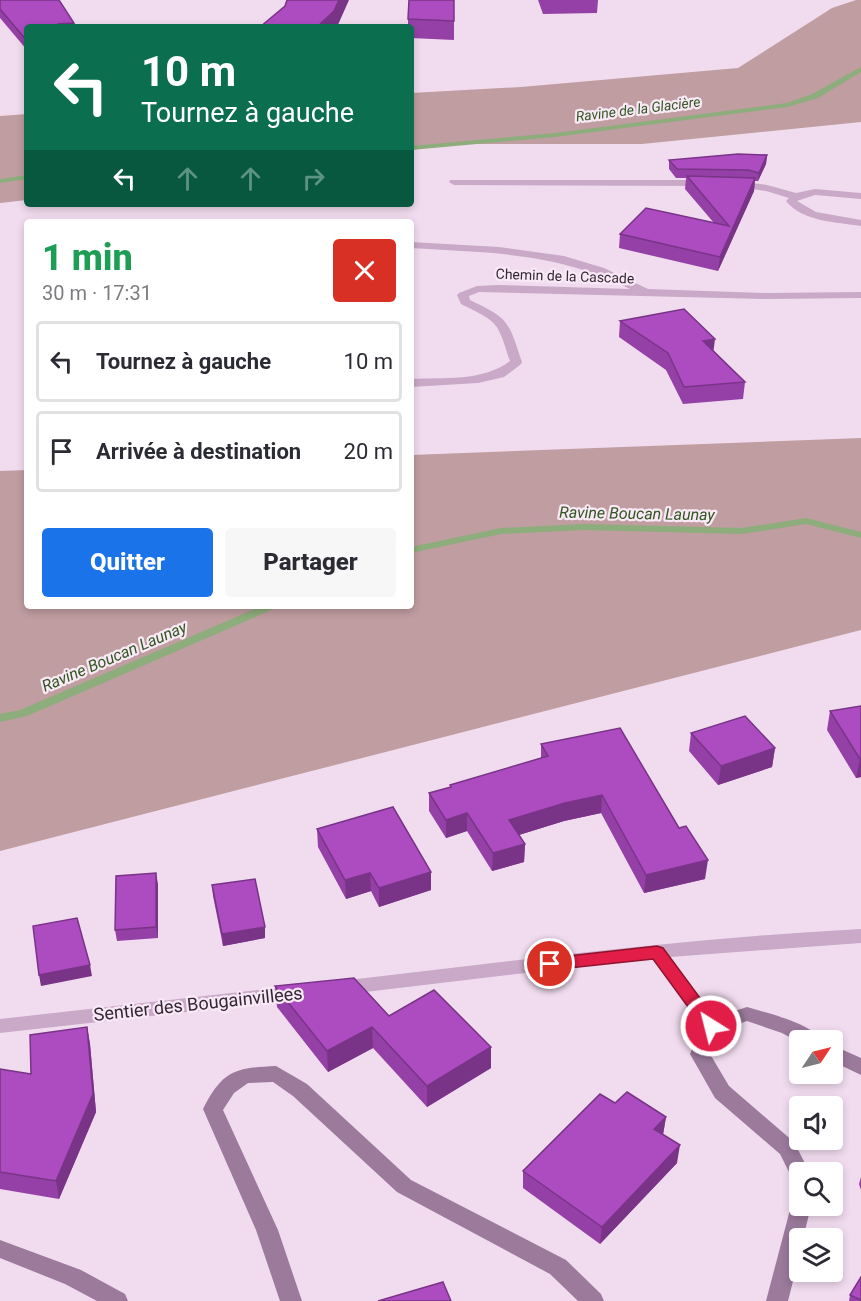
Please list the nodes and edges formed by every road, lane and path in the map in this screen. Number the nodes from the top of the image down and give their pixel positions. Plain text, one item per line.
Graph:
1 (454, 182) dead end
2 (712, 183) edge
3 (724, 183) edge
4 (795, 196) junction
5 (861, 196) edge
6 (861, 223) edge
7 (414, 245) edge
8 (652, 294) junction
9 (861, 295) edge
10 (414, 382) edge
11 (861, 936) edge
12 (657, 952) junction
13 (0, 1026) edge
14 (711, 1026) junction
15 (793, 1030) edge
16 (843, 1058) edge
17 (861, 1067) edge
18 (794, 1162) edge
19 (798, 1216) edge
20 (0, 1249) edge
21 (117, 1301) edge
22 (291, 1301) edge
23 (593, 1301) edge
24 (777, 1301) edge

1 - 2 street
3 - 4 street
4 - 5 street
4 - 6 street
7 - 8 street, Chemin de la Cascade
8 - 9 street, Chemin de la Cascade
8 - 10 street, Chemin de la Cascade
11 - 12 street, Sentier des Bougainvillees
12 - 13 street, Sentier des Bougainvillees
12 - 14 street
14 - 15 main road
14 - 18 main road
16 - 17 main road
19 - 24 main road
20 - 21 main road
22 - 23 main road

